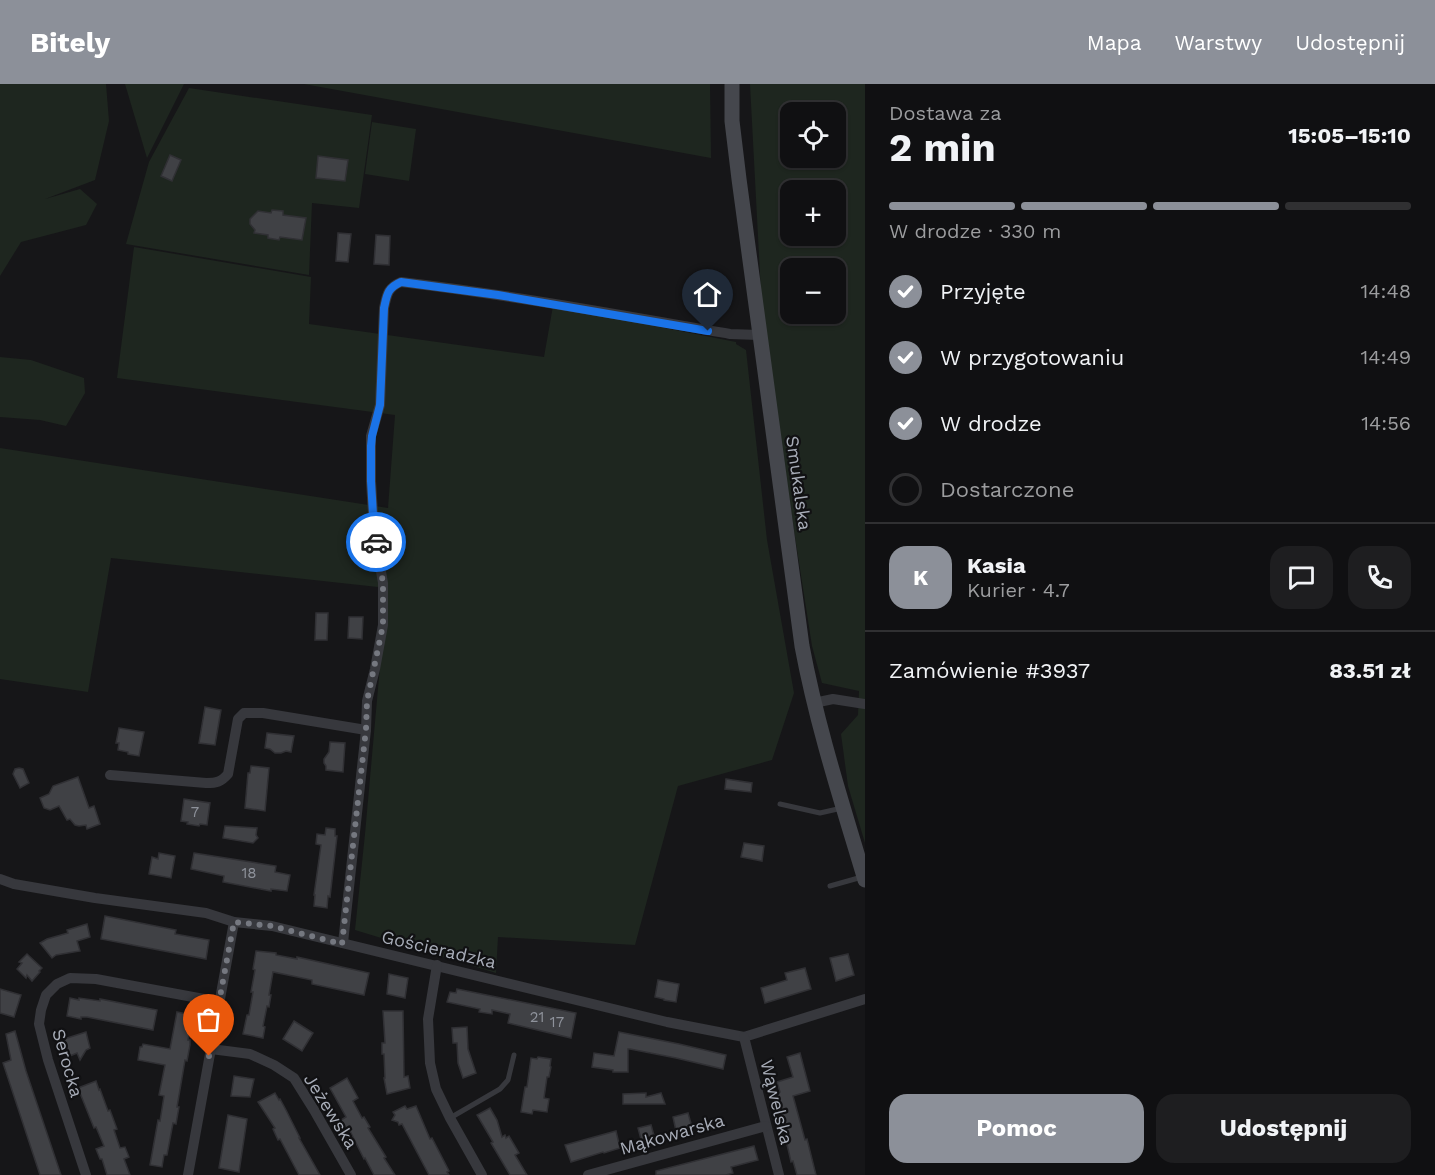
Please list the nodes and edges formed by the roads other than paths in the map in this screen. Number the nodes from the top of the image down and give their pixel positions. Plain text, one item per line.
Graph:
1 (732, 84) edge
2 (759, 335) junction
3 (814, 703) junction
4 (865, 704) edge
5 (366, 729) junction
6 (110, 775) dead end
7 (780, 804) dead end
8 (844, 807) junction
9 (864, 878) edge
10 (0, 879) edge
11 (831, 886) dead end
12 (234, 922) junction
13 (342, 944) junction
14 (437, 965) junction
15 (865, 999) edge
16 (220, 1002) junction
17 (744, 1037) junction
18 (211, 1050) junction
19 (514, 1055) dead end
20 (450, 1118) junction
21 (766, 1125) junction
22 (86, 1175) edge
23 (188, 1175) edge
24 (351, 1175) edge
25 (482, 1175) edge
26 (588, 1175) edge
27 (779, 1175) edge

1 - 2 street, Smukalska
2 - 3 street, Smukalska
2 - 5 street
3 - 4 street
3 - 8 street, Smukalska
5 - 6 street
5 - 13 street
7 - 8 lane
8 - 9 street, Smukalska
9 - 11 lane
10 - 12 street, Gościeradzka
12 - 13 street, Gościeradzka
12 - 16 street
13 - 14 street, Gościeradzka
14 - 17 street, Gościeradzka
14 - 20 street
15 - 17 street, Gościeradzka
16 - 18 street
16 - 22 street, Serocka
17 - 21 street, Wąwelska
18 - 23 street
18 - 24 street, Jeżewska
19 - 20 lane
20 - 25 street
21 - 26 street, Mąkowarska
21 - 27 street, Wąwelska

